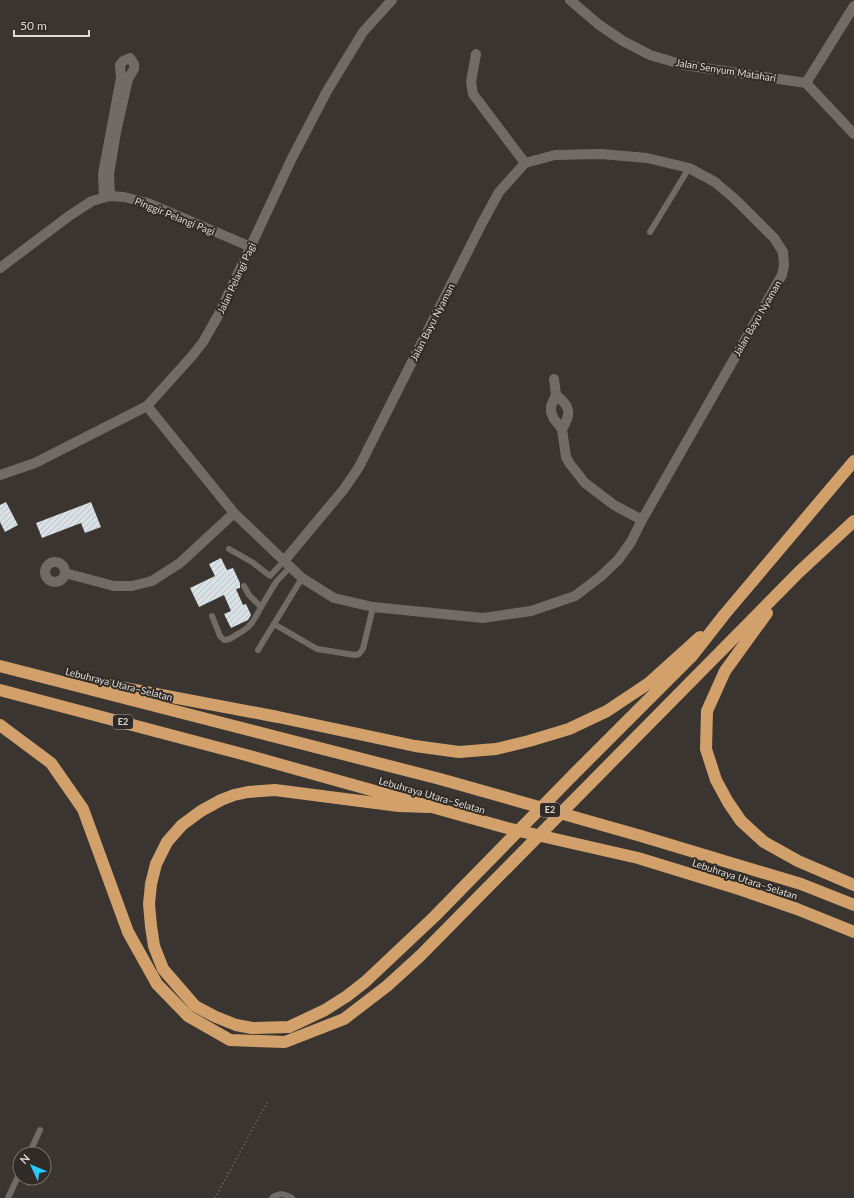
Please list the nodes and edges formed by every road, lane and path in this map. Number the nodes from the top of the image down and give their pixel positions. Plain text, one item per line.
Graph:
1 (392, 0) edge
2 (570, 0) edge
3 (854, 6) edge
4 (476, 54) dead end
5 (806, 83) junction
6 (854, 134) edge
7 (525, 163) junction
8 (688, 168) junction
9 (107, 196) junction
10 (650, 232) dead end
11 (251, 247) junction
12 (0, 268) edge
13 (554, 379) dead end
14 (556, 395) junction
15 (147, 406) junction
16 (562, 429) junction
17 (854, 462) edge
18 (0, 475) edge
19 (234, 513) junction
20 (642, 520) junction
21 (854, 521) edge
22 (229, 549) dead end
23 (287, 564) junction
24 (798, 572) junction
25 (65, 573) dead end
26 (270, 576) junction
27 (302, 578) junction
28 (276, 582) junction
29 (244, 586) dead end
30 (261, 607) junction
31 (373, 607) junction
32 (724, 615) junction
33 (212, 616) dead end
34 (274, 624) junction
35 (258, 650) dead end
36 (2, 666) edge
37 (0, 690) edge
38 (0, 725) edge
39 (429, 807) junction
40 (854, 885) edge
41 (854, 905) edge
42 (854, 932) edge
43 (268, 1101) dead end
44 (40, 1130) dead end
45 (32, 1146) edge
46 (14, 1186) edge
47 (8, 1198) edge
48 (215, 1198) edge
49 (272, 1198) edge
50 (292, 1198) edge

1 - 11 street, Jalan Pelangi Pagi
2 - 5 street, Jalan Senyum Matahari
3 - 5 street
4 - 7 street
5 - 6 street
7 - 8 street, Jalan Bayu Nyaman
7 - 23 street, Jalan Bayu Nyaman
8 - 10 lane
8 - 20 street, Jalan Bayu Nyaman
9 - 9 street
9 - 11 street, Pinggir Pelangi Pagi
9 - 12 street
11 - 15 street, Jalan Pelangi Pagi
13 - 14 street
14 - 16 street
14 - 16 street
15 - 18 street, Jalan Pelangi Pagi
15 - 19 street, Jalan Bayu Nyaman
16 - 20 street
17 - 32 highway
19 - 23 street, Jalan Bayu Nyaman
19 - 25 street
20 - 31 street, Jalan Bayu Nyaman
21 - 24 highway
22 - 26 lane
23 - 26 lane
23 - 27 street, Jalan Bayu Nyaman
23 - 28 lane
24 - 38 highway
24 - 40 highway
26 - 28 lane
27 - 31 street, Jalan Bayu Nyaman
27 - 34 lane
28 - 30 lane
29 - 30 lane
30 - 33 lane
31 - 34 lane
32 - 36 highway
32 - 39 highway
34 - 35 lane
36 - 41 highway, Lebuhraya Utara–Selatan / E2
37 - 39 highway, Lebuhraya Utara–Selatan / E2
39 - 42 highway, Lebuhraya Utara–Selatan / E2
43 - 48 path
44 - 45 lane
46 - 47 lane
49 - 50 lane

